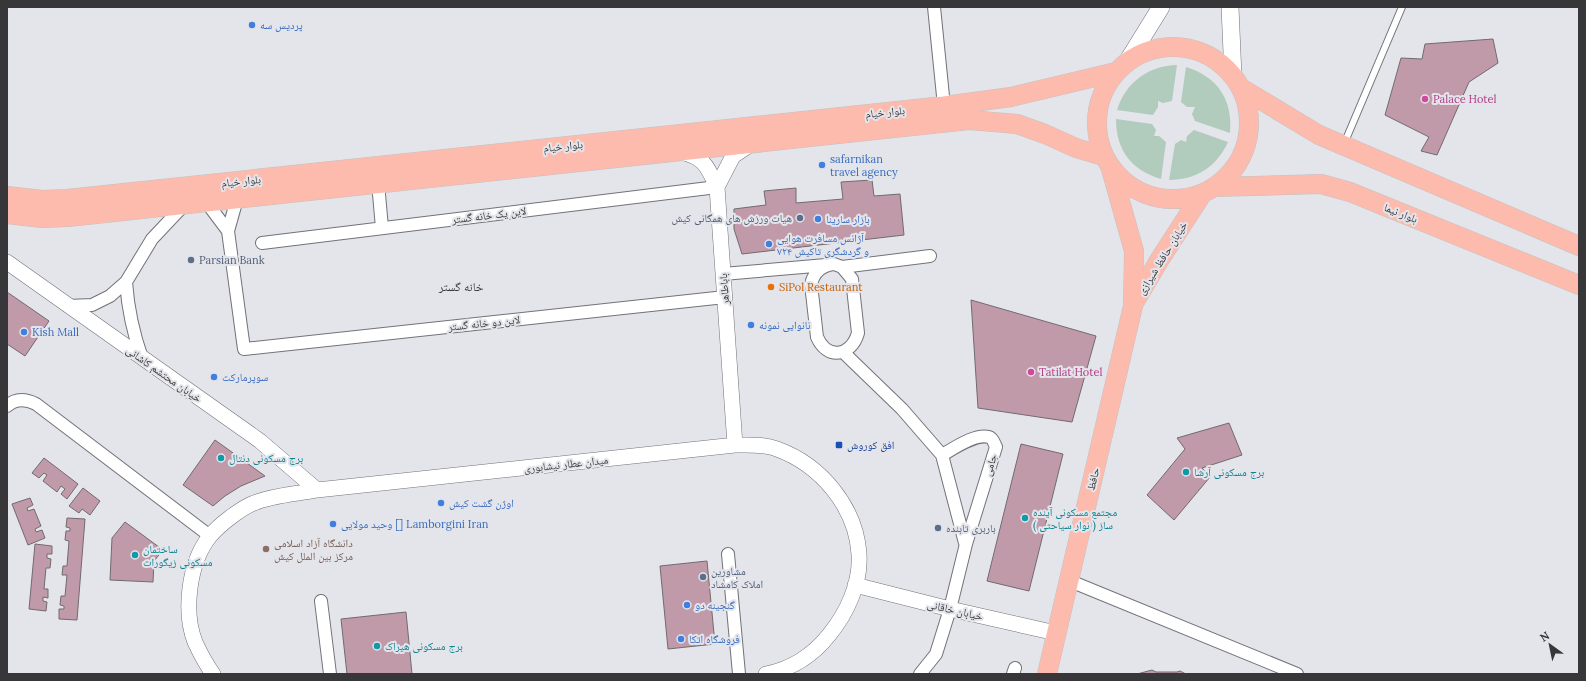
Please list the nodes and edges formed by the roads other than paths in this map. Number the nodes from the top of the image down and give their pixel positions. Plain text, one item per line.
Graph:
1 (934, 7) edge
2 (1161, 7) edge
3 (1230, 7) edge
4 (1402, 7) edge
5 (1122, 67) junction
6 (1237, 82) junction
7 (944, 106) junction
8 (751, 144) junction
9 (1343, 146) junction
10 (681, 152) junction
11 (1107, 163) junction
12 (378, 183) junction
13 (716, 187) junction
14 (1208, 191) junction
15 (7, 196) edge
16 (237, 199) junction
17 (207, 203) junction
18 (185, 204) junction
19 (7, 214) edge
20 (382, 228) junction
21 (228, 231) junction
22 (262, 243) dead end
23 (1579, 246) edge
24 (930, 256) dead end
25 (7, 262) edge
26 (826, 265) junction
27 (842, 267) junction
28 (723, 274) junction
29 (126, 282) junction
30 (1579, 285) edge
31 (725, 296) junction
32 (68, 306) junction
33 (1133, 306) junction
34 (843, 352) junction
35 (142, 358) junction
36 (7, 406) edge
37 (735, 445) junction
38 (942, 455) junction
39 (317, 490) junction
40 (210, 536) junction
41 (966, 544) junction
42 (728, 554) dead end
43 (1070, 581) junction
44 (855, 585) junction
45 (321, 601) dead end
46 (950, 609) junction
47 (1056, 633) junction
48 (213, 674) edge
49 (330, 674) edge
50 (739, 674) edge
51 (766, 674) edge
52 (920, 674) edge
53 (1046, 674) edge
54 (1297, 674) edge

1 - 7 street
2 - 5 main road
3 - 6 main road
4 - 9 lane
5 - 6 main road
5 - 7 main road, بلوار خیام
5 - 11 main road, خیابان حافظ شیرازی
6 - 9 main road
6 - 14 main road
7 - 15 main road, بلوار خیام
8 - 10 main road, بلوار خیام
8 - 11 main road, بلوار خیام
8 - 13 street
9 - 23 main road
10 - 12 main road, بلوار خیام
10 - 13 street, باباطاهر
11 - 14 main road
11 - 33 main road, خیابان حافظ شیرازی
12 - 16 main road, بلوار خیام
12 - 20 street
13 - 20 street, لاین یک خانه گستر
13 - 28 street, باباطاهر
14 - 30 main road, بلوار نیما
14 - 33 main road, خیابان حافظ شیرازی
16 - 17 main road, بلوار خیام
16 - 21 street
17 - 18 main road, بلوار خیام
17 - 21 street
18 - 19 main road, بلوار خیام
18 - 29 street
20 - 22 street, لاین یک خانه گستر
21 - 31 street, لاین دو خانه گستر
24 - 27 street
25 - 32 street, خیابان محتشم کاشانی
26 - 27 street
26 - 28 street
26 - 34 street
27 - 34 street
28 - 31 street, باباطاهر
29 - 32 street
29 - 35 street
31 - 37 street, باباطاهر
32 - 35 street, خیابان محتشم کاشانی
33 - 43 main road, حافظ
34 - 38 street, جامی
35 - 39 street, خیابان محتشم کاشانی
36 - 40 street
37 - 39 street, میدان عطار نیشابوری
37 - 44 street, میدان عطار نیشابوری
38 - 41 street, جامی
38 - 41 street, جامی
39 - 40 street, میدان عطار نیشابوری
40 - 48 street, میدان عطار نیشابوری
41 - 46 street, جامی
42 - 50 street
43 - 47 main road, حافظ
43 - 54 street
44 - 46 street, خیابان خاقانی
44 - 51 street, میدان عطار نیشابوری
45 - 49 street
46 - 47 street, خیابان خاقانی
46 - 52 street, جامی
47 - 53 main road, حافظ

